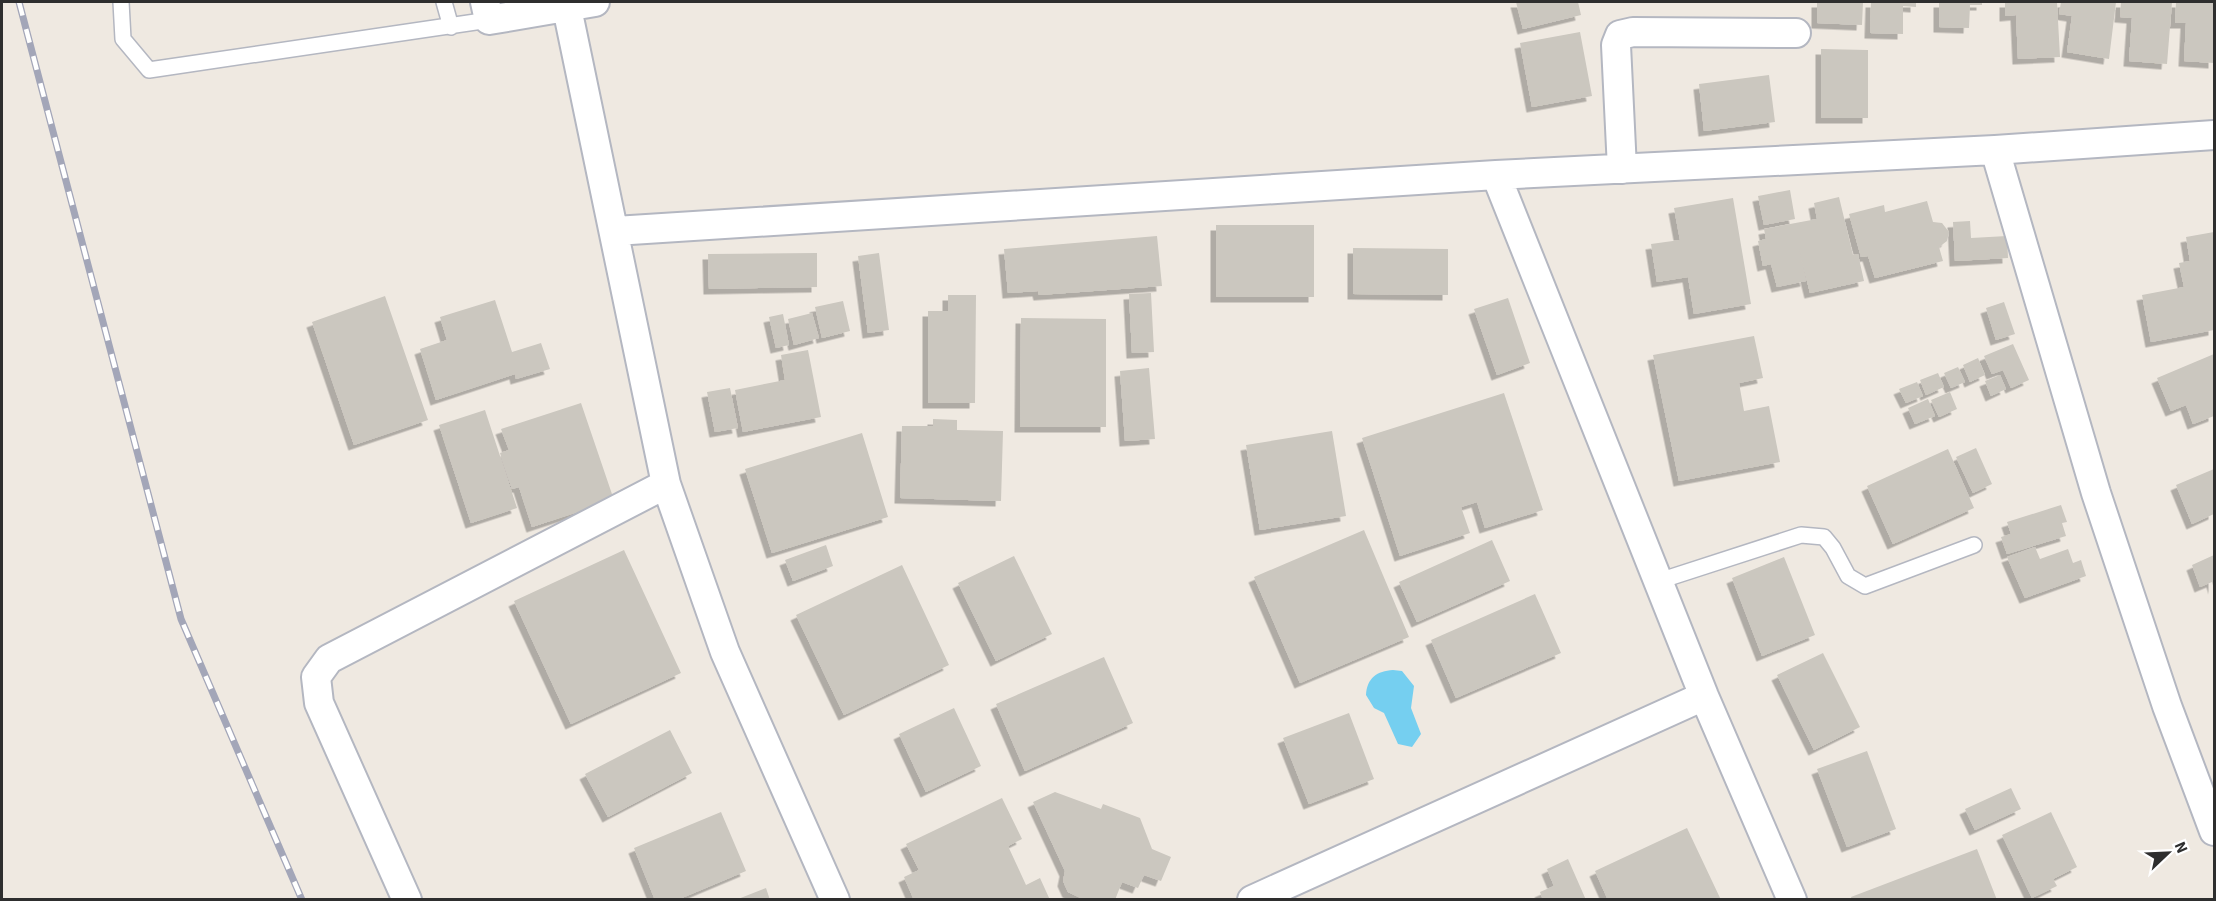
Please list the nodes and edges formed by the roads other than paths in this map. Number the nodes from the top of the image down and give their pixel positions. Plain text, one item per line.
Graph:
1 (121, 2) edge
2 (444, 2) edge
3 (596, 2) edge
4 (567, 8) junction
5 (487, 11) edge
6 (451, 27) junction
7 (1796, 33) dead end
8 (2214, 135) edge
9 (1995, 150) junction
10 (1622, 169) junction
11 (1496, 175) junction
12 (615, 231) junction
13 (666, 484) junction
14 (1974, 544) dead end
15 (1659, 581) junction
16 (1704, 696) junction
17 (2214, 831) edge
18 (407, 900) edge
19 (835, 900) edge
20 (1252, 900) edge
21 (1792, 900) edge

1 - 6 lane
2 - 6 lane
3 - 4 street
4 - 5 street
4 - 12 street
5 - 6 lane
7 - 10 street
8 - 9 street
9 - 10 street
9 - 17 street
10 - 11 street
11 - 12 street
11 - 15 street
12 - 13 street
13 - 18 street
13 - 19 street
14 - 15 lane
15 - 16 street
16 - 20 street
16 - 21 street

